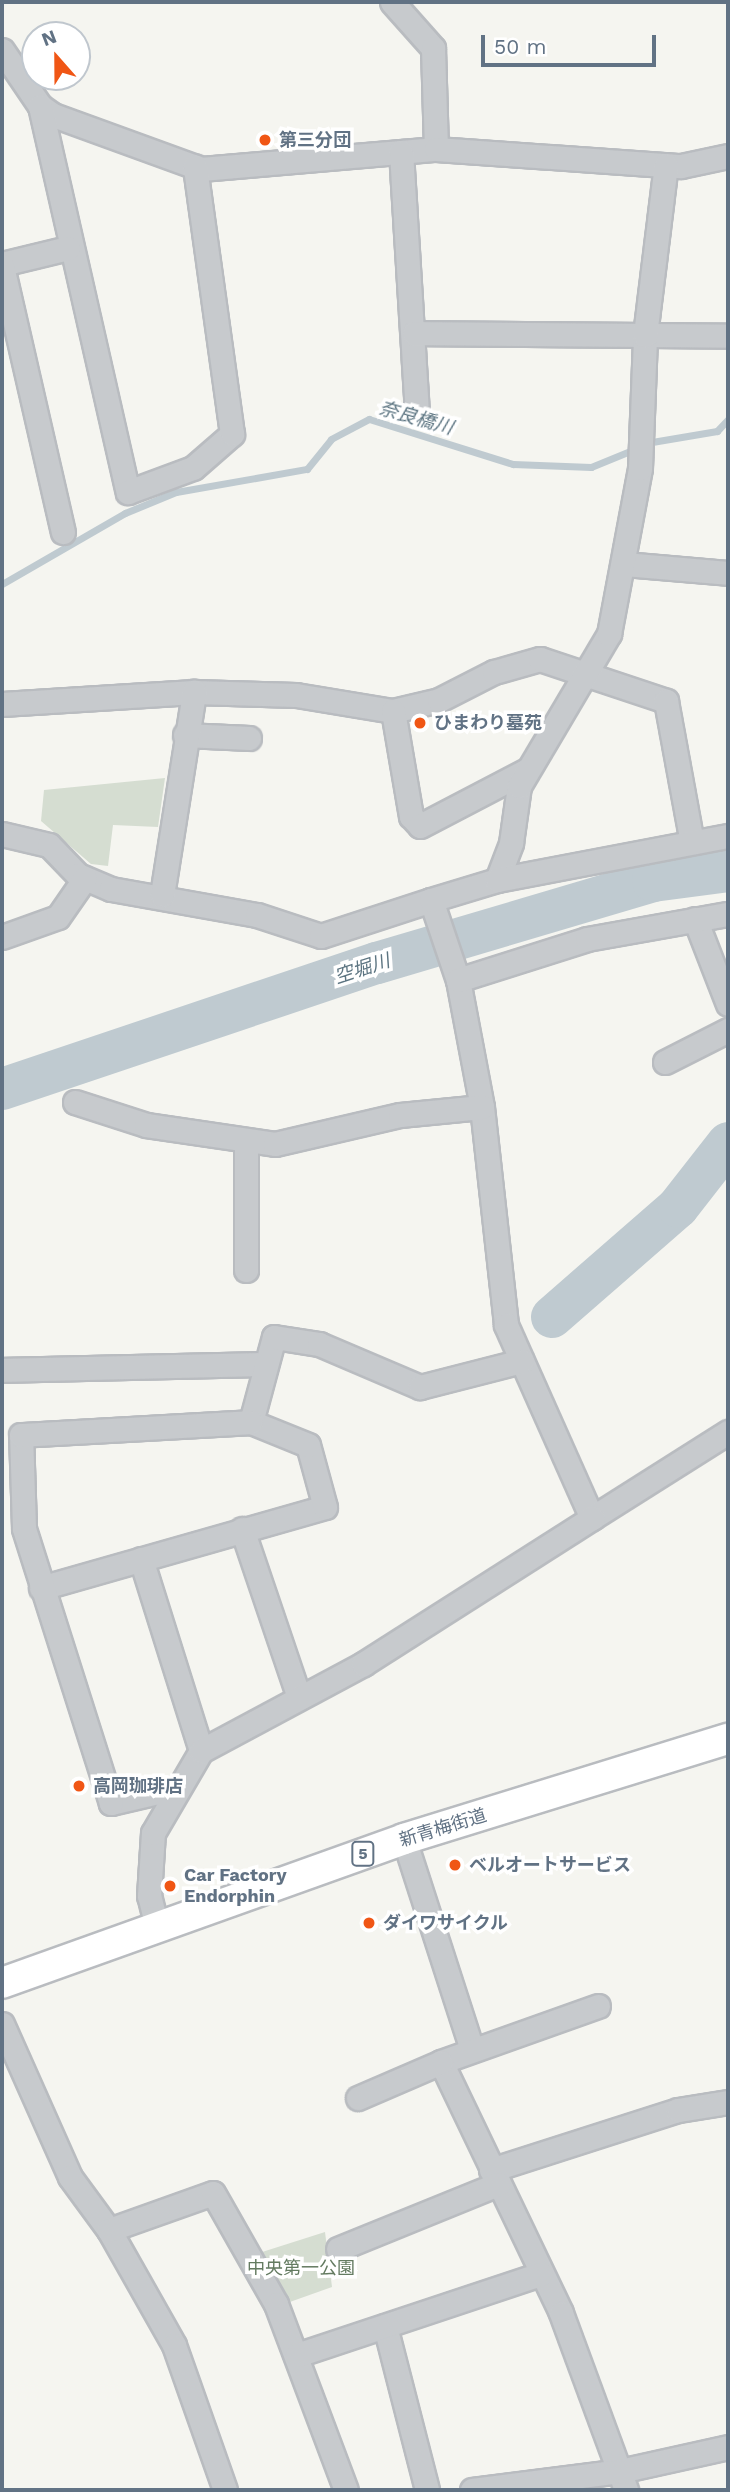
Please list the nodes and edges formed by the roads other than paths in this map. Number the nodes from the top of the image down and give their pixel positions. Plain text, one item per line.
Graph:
1 (392, 2) edge
2 (2, 50) edge
3 (40, 106) junction
4 (436, 149) junction
5 (401, 152) junction
6 (728, 156) edge
7 (666, 165) junction
8 (195, 167) junction
9 (68, 248) junction
10 (2, 265) edge
11 (414, 333) junction
12 (645, 335) junction
13 (728, 336) edge
14 (417, 411) dead end
15 (63, 532) dead end
16 (624, 564) junction
17 (728, 573) edge
18 (588, 674) junction
19 (194, 692) junction
20 (2, 704) edge
21 (393, 711) junction
22 (185, 735) junction
23 (249, 738) dead end
24 (527, 770) junction
25 (2, 834) edge
26 (728, 836) edge
27 (692, 842) junction
28 (85, 878) junction
29 (497, 880) junction
30 (162, 895) junction
31 (432, 906) junction
32 (728, 914) edge
33 (695, 919) junction
34 (2, 937) edge
35 (456, 976) junction
36 (728, 1004) edge
37 (728, 1030) edge
38 (665, 1062) dead end
39 (75, 1102) dead end
40 (482, 1107) junction
41 (246, 1142) junction
42 (246, 1270) dead end
43 (522, 1361) junction
44 (263, 1364) junction
45 (2, 1370) edge
46 (251, 1422) junction
47 (728, 1432) edge
48 (592, 1518) junction
49 (242, 1530) junction
50 (141, 1559) junction
51 (41, 1588) junction
52 (299, 1697) junction
53 (728, 1739) edge
54 (201, 1751) junction
55 (175, 1788) junction
56 (404, 1839) junction
57 (156, 1927) junction
58 (2, 1983) edge
59 (598, 2006) dead end
60 (2, 2024) edge
61 (472, 2049) junction
62 (441, 2062) junction
63 (358, 2098) dead end
64 (728, 2102) edge
65 (494, 2177) junction
66 (109, 2230) junction
67 (338, 2249) dead end
68 (541, 2274) junction
69 (385, 2326) junction
70 (297, 2355) junction
71 (728, 2447) edge
72 (623, 2481) edge
73 (225, 2490) edge
74 (346, 2490) edge
75 (427, 2490) edge
76 (484, 2490) edge

1 - 4 street
2 - 3 street
3 - 8 street
3 - 9 street
4 - 5 street
4 - 7 street
5 - 8 street
5 - 11 street
6 - 7 street
7 - 12 street
8 - 9 street
9 - 10 street
10 - 15 street
11 - 12 street
11 - 14 street
12 - 13 street
12 - 16 street
16 - 17 street
16 - 18 street
18 - 21 street
18 - 24 street
18 - 27 street
19 - 20 street
19 - 21 street
19 - 22 street
21 - 24 street
22 - 23 street
22 - 30 street
24 - 29 street
25 - 28 street
26 - 27 street
27 - 29 street
28 - 30 street
28 - 34 street
29 - 31 street
30 - 31 street
31 - 35 street
32 - 33 street
33 - 35 street
33 - 36 street
35 - 40 street
37 - 38 street
39 - 41 street
40 - 41 street
40 - 43 street
41 - 42 street
43 - 44 street
43 - 48 street
44 - 45 street
44 - 46 street
46 - 49 street
46 - 51 street
47 - 48 street
48 - 52 street
49 - 50 street
49 - 52 street
50 - 51 street
50 - 54 street
51 - 55 street
52 - 54 street
53 - 56 main road, 新青梅街道 / 5
54 - 55 street
55 - 57 street
56 - 57 main road, 新青梅街道 / 5
56 - 61 street
57 - 58 main road, 新青梅街道 / 5
59 - 61 street
60 - 66 street
61 - 62 street
62 - 63 street
62 - 65 street
64 - 65 street
65 - 67 street
65 - 68 street
66 - 70 street
66 - 73 street
68 - 69 street
68 - 72 street
69 - 70 street
69 - 75 street
70 - 74 street
71 - 72 street
72 - 76 street

